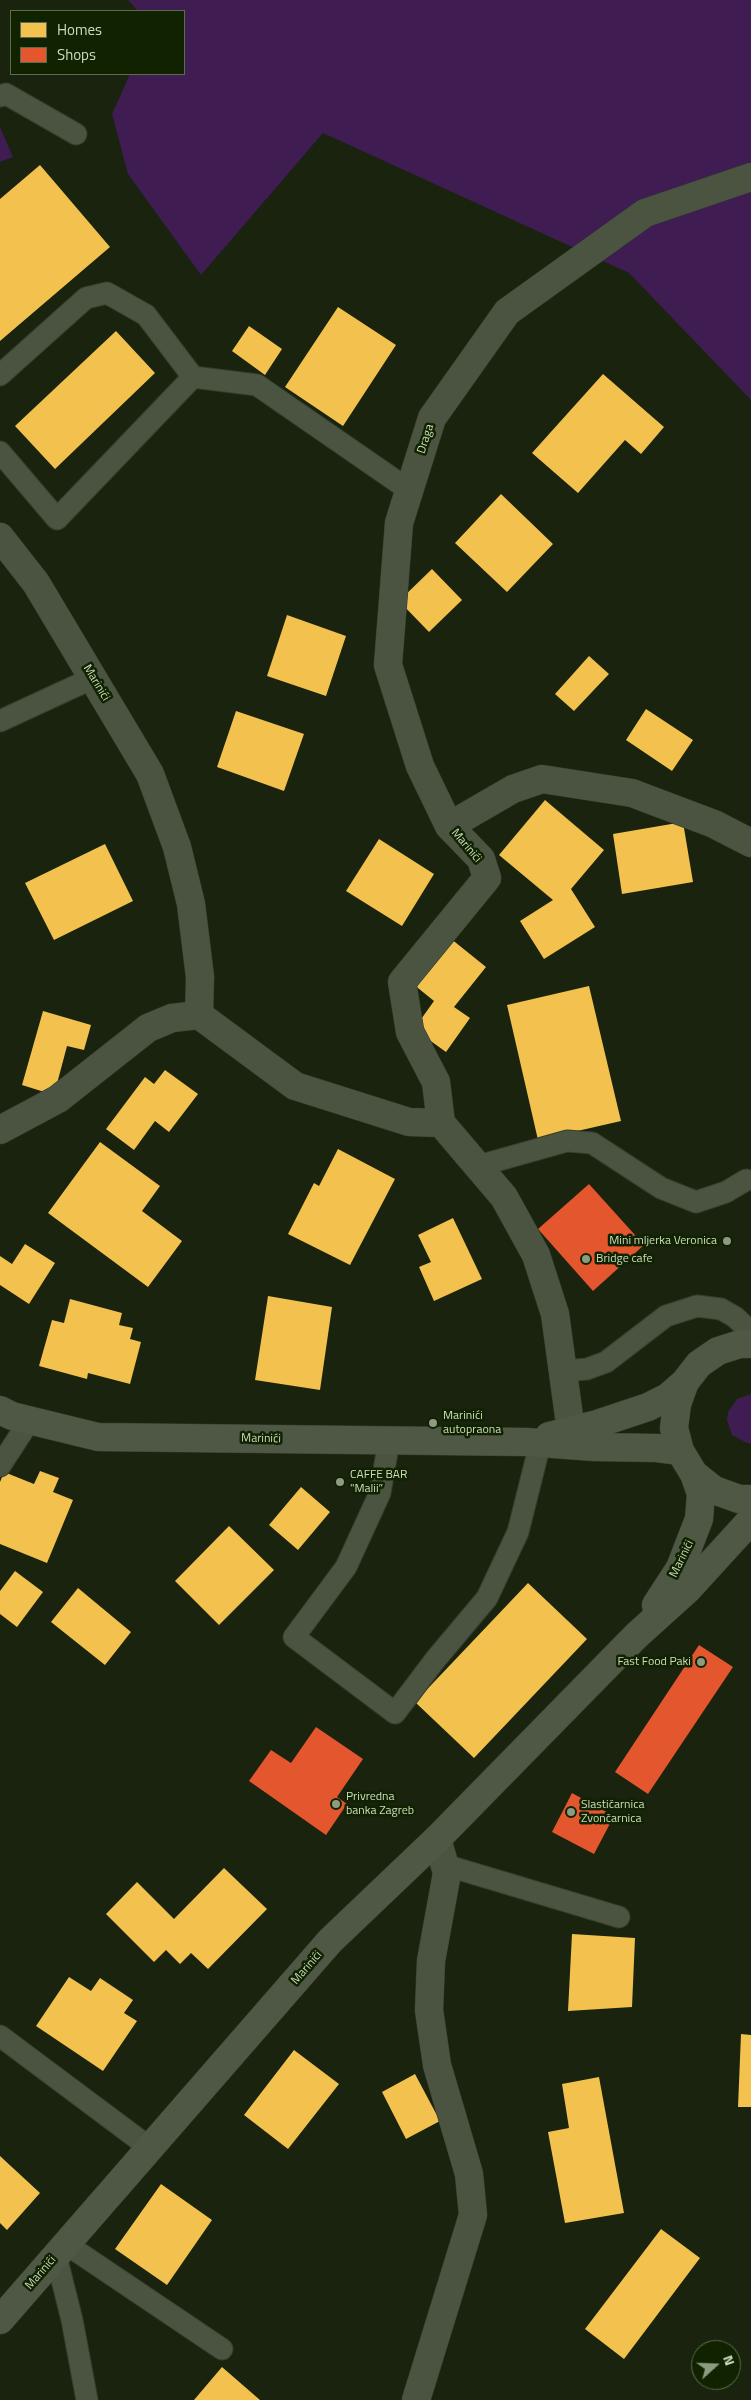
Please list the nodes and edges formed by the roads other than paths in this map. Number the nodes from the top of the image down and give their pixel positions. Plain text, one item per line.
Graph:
1 (0, 96) edge
2 (76, 134) dead end
3 (751, 177) edge
4 (0, 375) edge
5 (193, 377) junction
6 (0, 452) edge
7 (409, 490) junction
8 (0, 537) edge
9 (93, 678) junction
10 (0, 721) edge
11 (449, 826) junction
12 (751, 843) edge
13 (199, 1015) junction
14 (441, 1123) junction
15 (0, 1130) edge
16 (478, 1166) junction
17 (746, 1180) dead end
18 (751, 1332) edge
19 (751, 1344) edge
20 (563, 1371) junction
21 (685, 1382) junction
22 (0, 1410) edge
23 (30, 1420) junction
24 (572, 1431) junction
25 (389, 1441) junction
26 (533, 1443) junction
27 (687, 1462) junction
28 (0, 1466) edge
29 (751, 1499) edge
30 (751, 1520) edge
31 (636, 1636) junction
32 (436, 1840) junction
33 (445, 1865) junction
34 (620, 1917) dead end
35 (0, 2036) edge
36 (150, 2148) junction
37 (61, 2250) junction
38 (0, 2320) edge
39 (222, 2349) dead end
40 (88, 2400) edge
41 (416, 2400) edge

1 - 2 lane
3 - 7 street, Draga
4 - 5 lane
5 - 6 lane
5 - 7 lane
7 - 11 street, Draga
8 - 9 street, Marinići
9 - 10 lane
9 - 13 street, Marinići
11 - 12 street, Marinići
11 - 14 street, Marinići
13 - 14 street
13 - 15 street
14 - 16 street
16 - 17 lane
16 - 20 street
18 - 20 lane
19 - 21 main road, Marinići
20 - 24 street
21 - 24 main road, Marinići
21 - 27 main road, Marinići
22 - 23 main road, Marinići
23 - 25 main road, Marinići
23 - 28 lane
24 - 26 main road, Marinići
25 - 26 main road, Marinići
25 - 26 lane
26 - 27 main road, Marinići
27 - 29 main road
27 - 31 main road, Marinići
30 - 31 main road, Marinići
31 - 32 main road, Marinići
32 - 33 street
32 - 36 main road, Marinići
33 - 34 lane
33 - 41 street
35 - 36 lane
36 - 37 main road, Marinići
37 - 38 main road, Marinići
37 - 39 lane
37 - 40 lane

